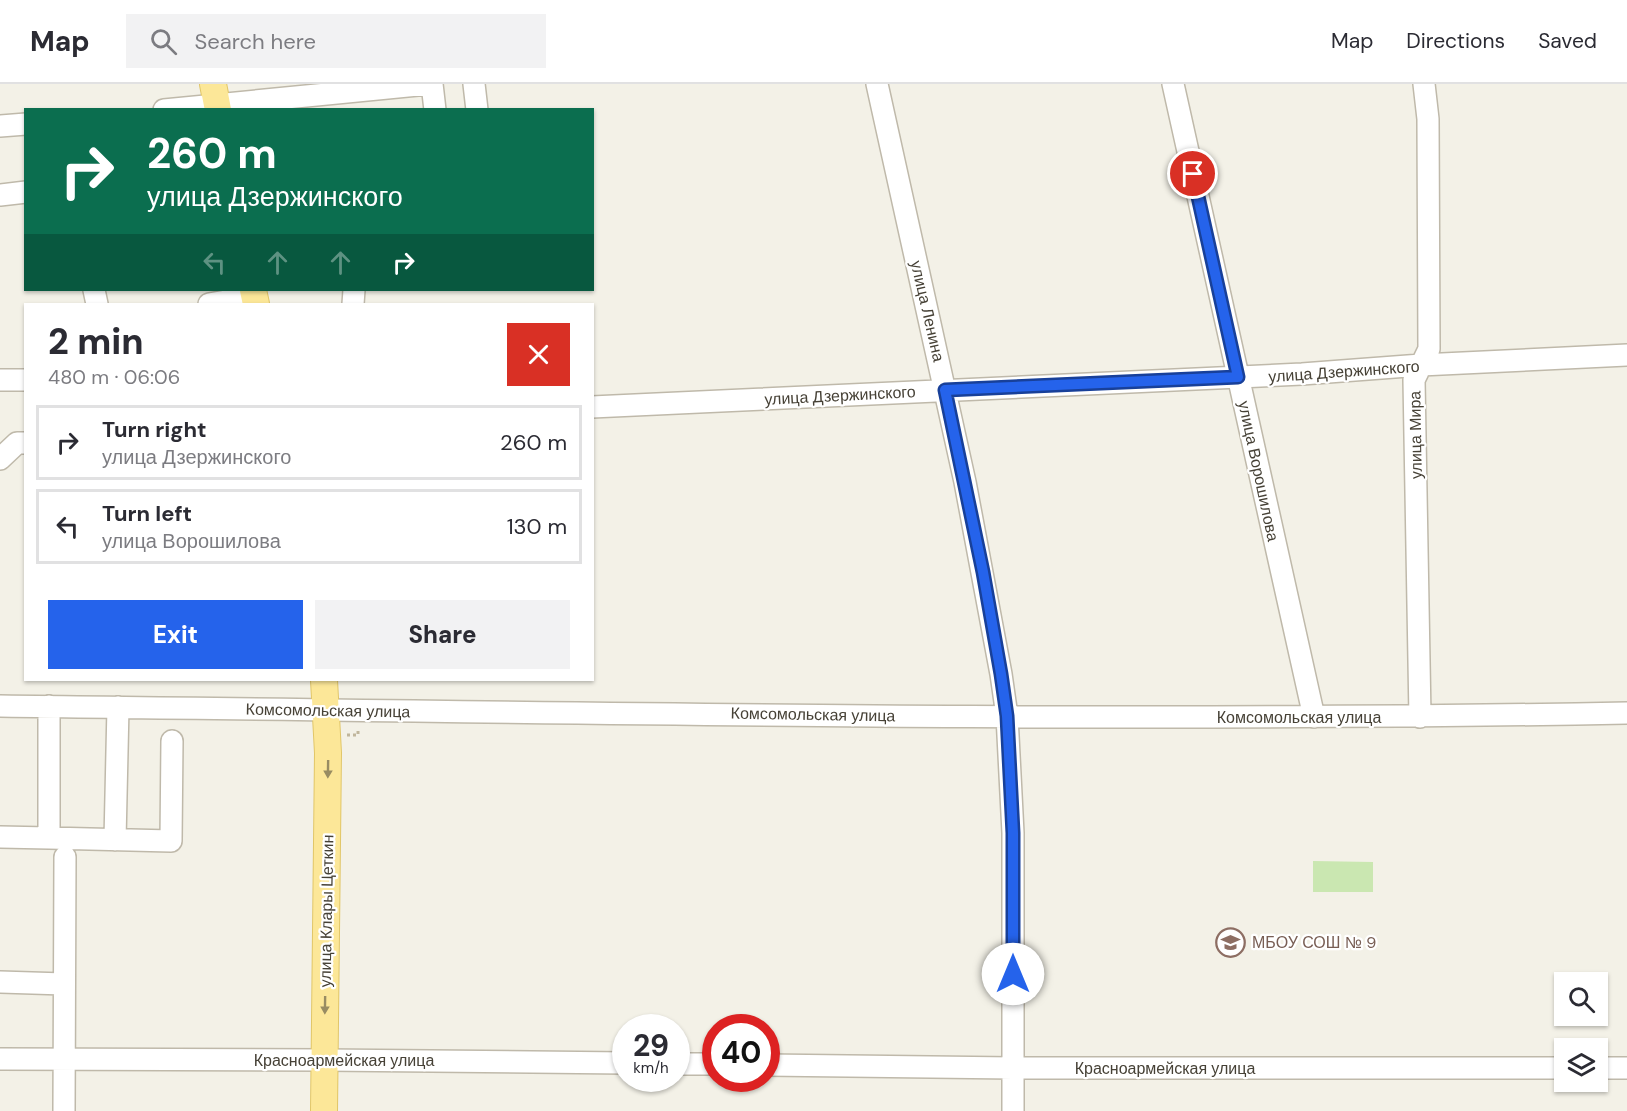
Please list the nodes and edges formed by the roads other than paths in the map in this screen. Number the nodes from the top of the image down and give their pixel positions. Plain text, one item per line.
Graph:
1 (430, 84) edge
2 (474, 84) edge
3 (877, 84) edge
4 (1173, 84) edge
5 (1424, 84) edge
6 (216, 99) edge
7 (354, 101) edge
8 (173, 108) edge
9 (435, 108) edge
10 (477, 108) edge
11 (24, 124) edge
12 (0, 126) edge
13 (24, 192) edge
14 (0, 195) edge
15 (254, 297) edge
16 (215, 303) edge
17 (1627, 355) edge
18 (1421, 365) junction
19 (1238, 377) junction
20 (0, 380) edge
21 (24, 380) edge
22 (945, 390) junction
23 (594, 407) edge
24 (24, 443) edge
25 (0, 459) edge
26 (324, 681) edge
27 (0, 706) edge
28 (49, 706) junction
29 (118, 707) junction
30 (327, 710) junction
31 (1627, 713) edge
32 (1007, 716) junction
33 (1314, 717) junction
34 (1420, 717) junction
35 (172, 741) dead end
36 (0, 837) edge
37 (49, 838) junction
38 (115, 840) junction
39 (65, 857) dead end
40 (0, 982) edge
41 (64, 984) junction
42 (0, 1059) edge
43 (63, 1059) junction
44 (325, 1060) junction
45 (612, 1063) edge
46 (780, 1065) edge
47 (1013, 1068) junction
48 (1554, 1068) edge
49 (1608, 1068) edge
50 (1627, 1068) edge
51 (64, 1111) edge
52 (324, 1111) edge
53 (1012, 1111) edge

1 - 7 street
1 - 9 street
2 - 10 street
3 - 22 street, улица Ленина
4 - 19 street, улица Ворошилова
5 - 18 street, улица Мира
6 - 7 street
6 - 8 street
11 - 12 street
13 - 14 street
15 - 16 street
17 - 18 street, улица Дзержинского
18 - 19 street, улица Дзержинского
18 - 34 street, улица Мира
19 - 22 street, улица Дзержинского
19 - 33 street, улица Ворошилова
20 - 21 street
22 - 23 street, улица Дзержинского
22 - 32 street, улица Ленина
24 - 25 street
26 - 30 main road, улица Клары Цеткин
27 - 28 street, Комсомольская улица
28 - 29 street, Комсомольская улица
28 - 37 street
29 - 30 street, Комсомольская улица
29 - 38 street
30 - 32 street, Комсомольская улица
30 -> 44 main road, улица Клары Цеткин
31 - 34 street, Комсомольская улица
32 - 33 street, Комсомольская улица
32 - 47 street, улица Ленина
33 - 34 street, Комсомольская улица
35 - 38 street
36 - 37 street
37 - 38 street
39 - 41 street
40 - 41 street
41 - 43 street
42 - 43 street, Красноармейская улица
43 - 44 street, Красноармейская улица
43 - 51 street
44 - 45 street, Красноармейская улица
44 - 52 main road, улица Клары Цеткин
46 - 47 street, Красноармейская улица
47 - 48 street, Красноармейская улица
47 - 53 street, улица Ленина
49 - 50 street

